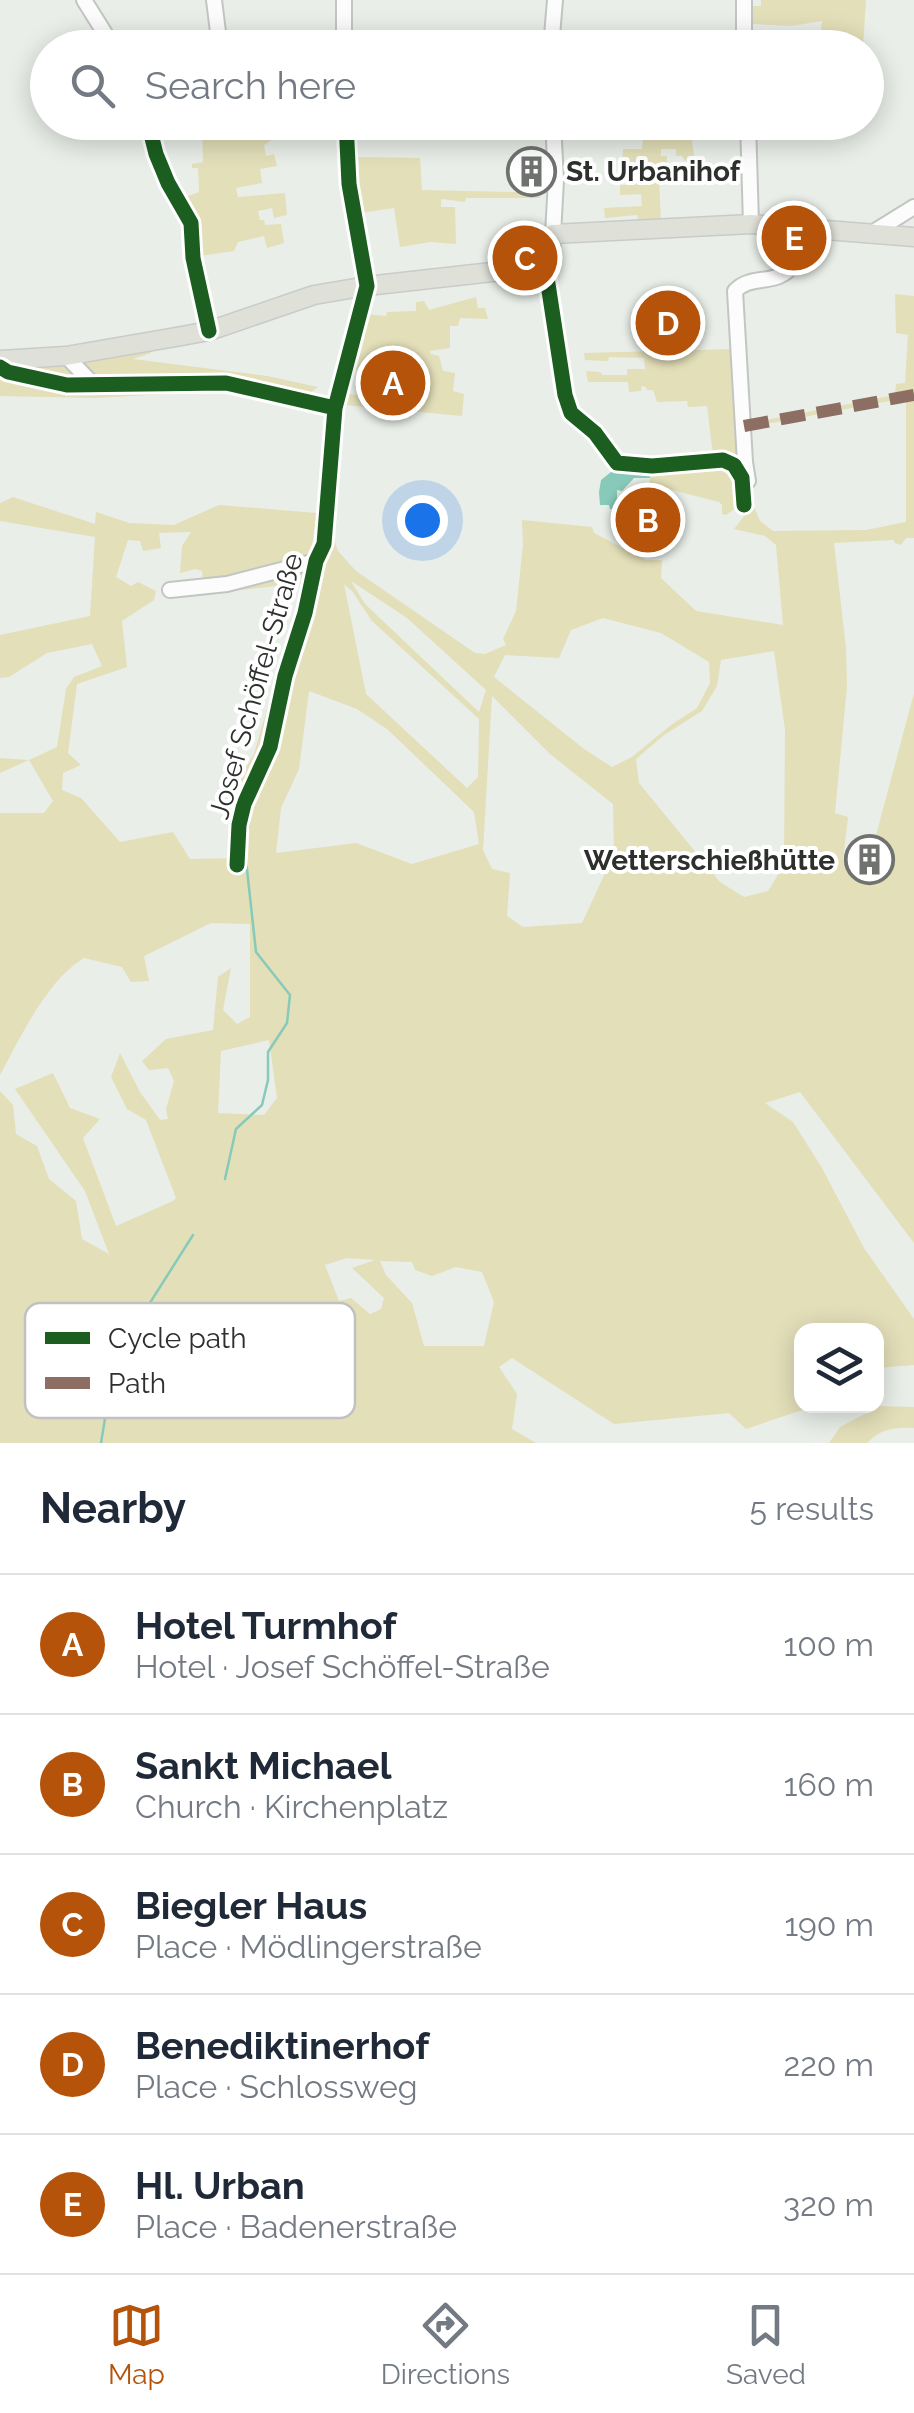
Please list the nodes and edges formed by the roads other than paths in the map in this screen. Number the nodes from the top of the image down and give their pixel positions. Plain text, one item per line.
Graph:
1 (84, 0) edge
2 (214, 0) edge
3 (344, 0) edge
4 (555, 0) edge
5 (744, 0) edge
6 (103, 30) edge
7 (218, 30) edge
8 (344, 30) edge
9 (552, 30) edge
10 (744, 30) edge
11 (152, 140) edge
12 (347, 140) edge
13 (554, 140) edge
14 (749, 140) edge
15 (914, 207) edge
16 (751, 224) junction
17 (872, 232) junction
18 (553, 234) junction
19 (914, 237) edge
20 (793, 264) dead end
21 (546, 272) junction
22 (368, 286) junction
23 (209, 330) junction
24 (66, 356) junction
25 (0, 364) edge
26 (92, 383) junction
27 (335, 408) junction
28 (316, 562) junction
29 (170, 590) dead end
30 (237, 864) dead end

1 - 6 street
2 - 7 street
3 - 8 street
4 - 9 street
5 - 10 street
11 - 23 street
12 - 22 street
13 - 18 street
14 - 16 street
15 - 17 street
16 - 17 main road
16 - 18 main road
17 - 19 main road
18 - 21 main road
20 - 21 street
21 - 22 main road
22 - 23 main road
22 - 27 street, Josef Schöffel-Straße
23 - 24 main road
24 - 25 main road
24 - 26 street
25 - 26 street
26 - 27 street
27 - 28 street, Josef Schöffel-Straße
28 - 29 street
28 - 30 street, Josef Schöffel-Straße

